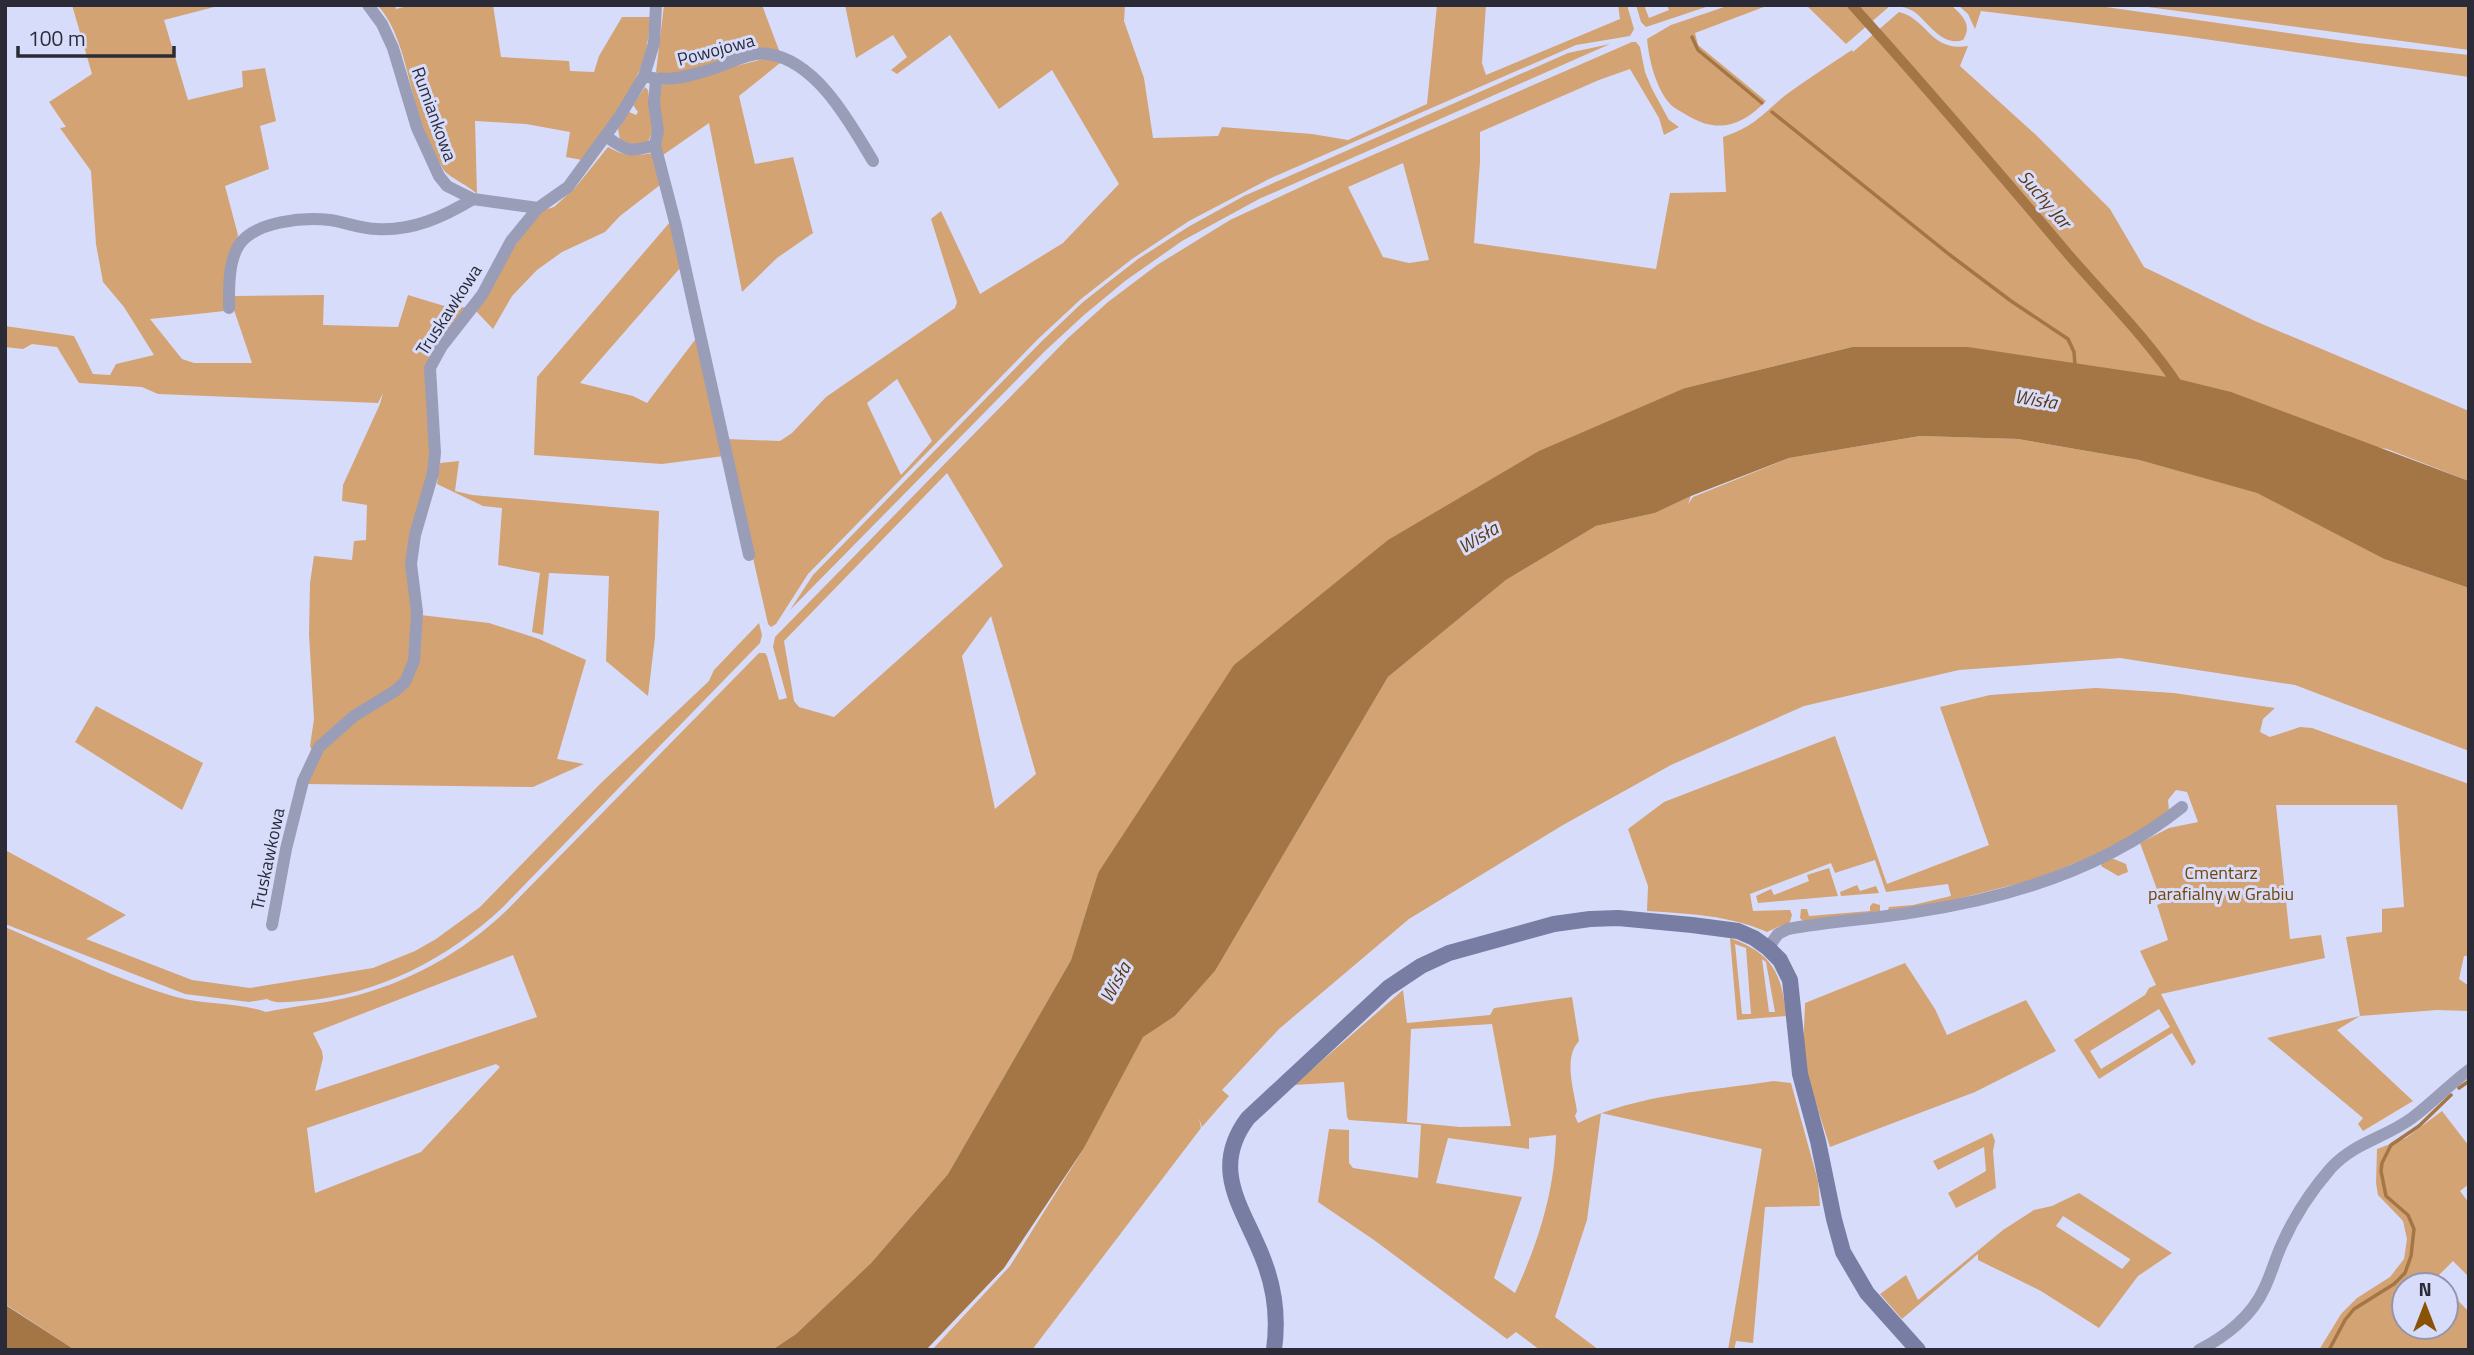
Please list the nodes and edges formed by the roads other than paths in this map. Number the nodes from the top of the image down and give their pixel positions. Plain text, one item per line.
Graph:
1 (368, 5) edge
2 (656, 5) edge
3 (650, 78) junction
4 (607, 137) junction
5 (655, 145) junction
6 (873, 161) dead end
7 (473, 199) junction
8 (538, 208) junction
9 (229, 308) dead end
10 (749, 555) dead end
11 (2182, 807) dead end
12 (272, 925) dead end
13 (1768, 948) junction
14 (2469, 1070) edge
15 (1273, 1350) edge
16 (1918, 1350) edge
17 (2199, 1350) edge

1 - 7 street, Rumiankowa
2 - 3 street, Truskawkowa
3 - 4 street, Truskawkowa
3 - 5 street
3 - 6 street, Powojowa
4 - 5 street
4 - 8 street, Truskawkowa
5 - 10 street
7 - 8 street, Rumiankowa
7 - 9 street
8 - 12 street, Truskawkowa
11 - 13 street
13 - 15 street
13 - 16 street
14 - 17 street

